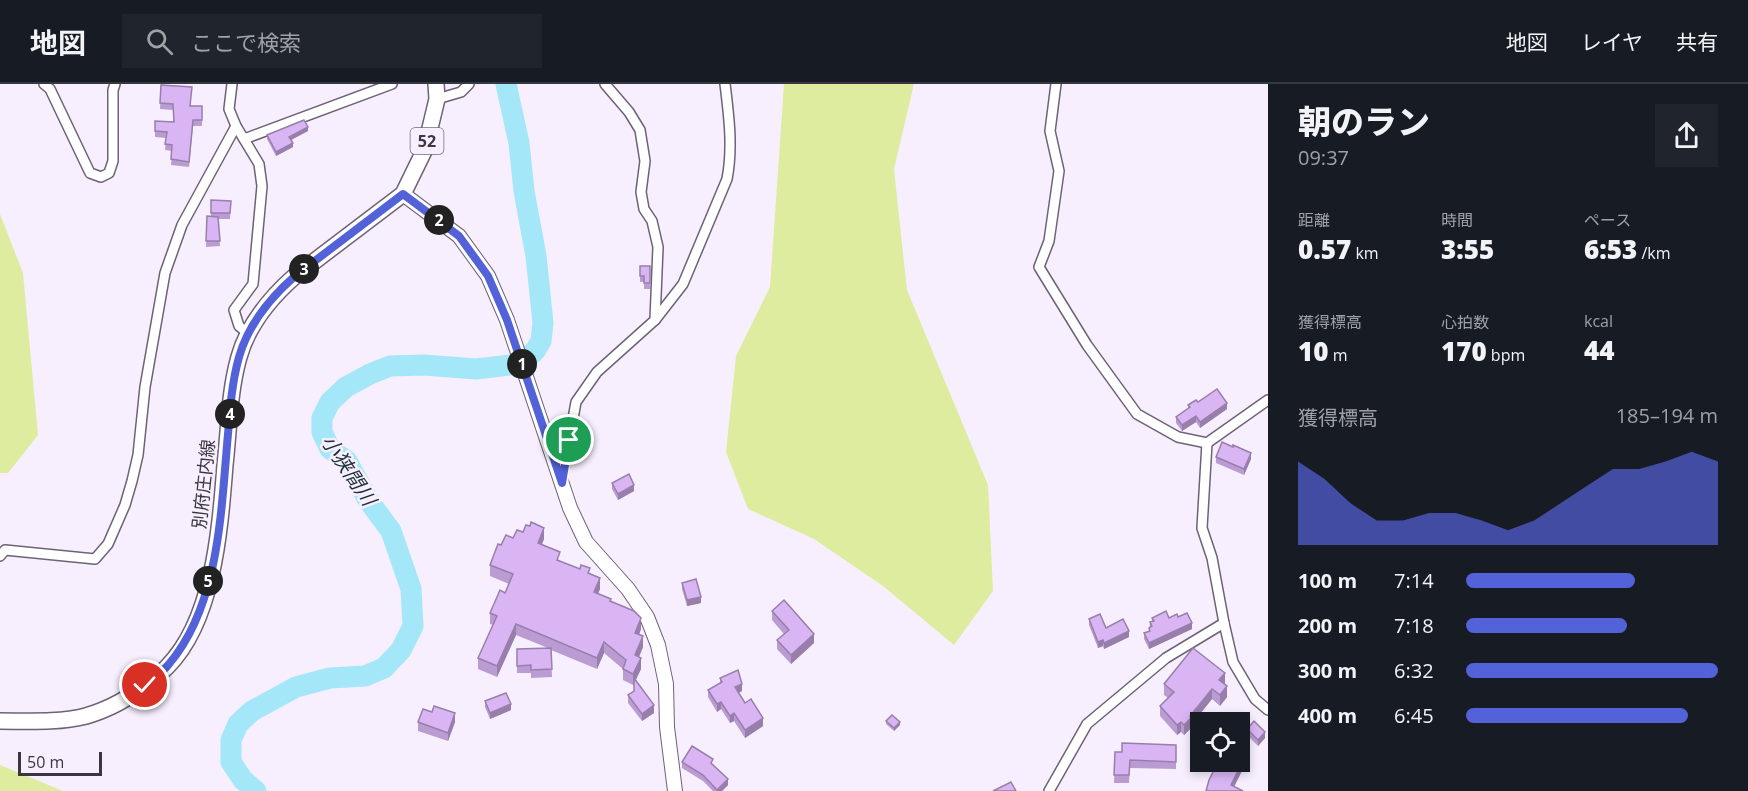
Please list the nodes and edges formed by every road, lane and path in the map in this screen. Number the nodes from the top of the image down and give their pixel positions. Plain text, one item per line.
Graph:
1 (44, 84) edge
2 (115, 84) edge
3 (232, 84) edge
4 (392, 84) edge
5 (469, 84) edge
6 (605, 84) edge
7 (725, 84) edge
8 (1056, 84) edge
9 (436, 91) edge
10 (236, 126) junction
11 (244, 139) junction
12 (403, 194) junction
13 (655, 320) junction
14 (249, 334) junction
15 (1268, 400) edge
16 (1207, 443) junction
17 (562, 483) junction
18 (0, 556) edge
19 (1224, 623) junction
20 (1268, 710) edge
21 (0, 721) edge
22 (675, 791) edge
23 (1049, 791) edge

1 - 2 street
3 - 10 street
4 - 11 street
5 - 9 street
6 - 13 street
7 - 13 street
8 - 16 street
9 - 12 main road, 別府庄内線 / 52
10 - 11 street
10 - 18 street
11 - 14 street
12 - 14 main road, 別府庄内線 / 52
12 - 17 street
13 - 17 street
14 - 21 main road, 別府庄内線 / 52
15 - 16 street
16 - 19 street
17 - 22 street
19 - 20 street
19 - 23 street

